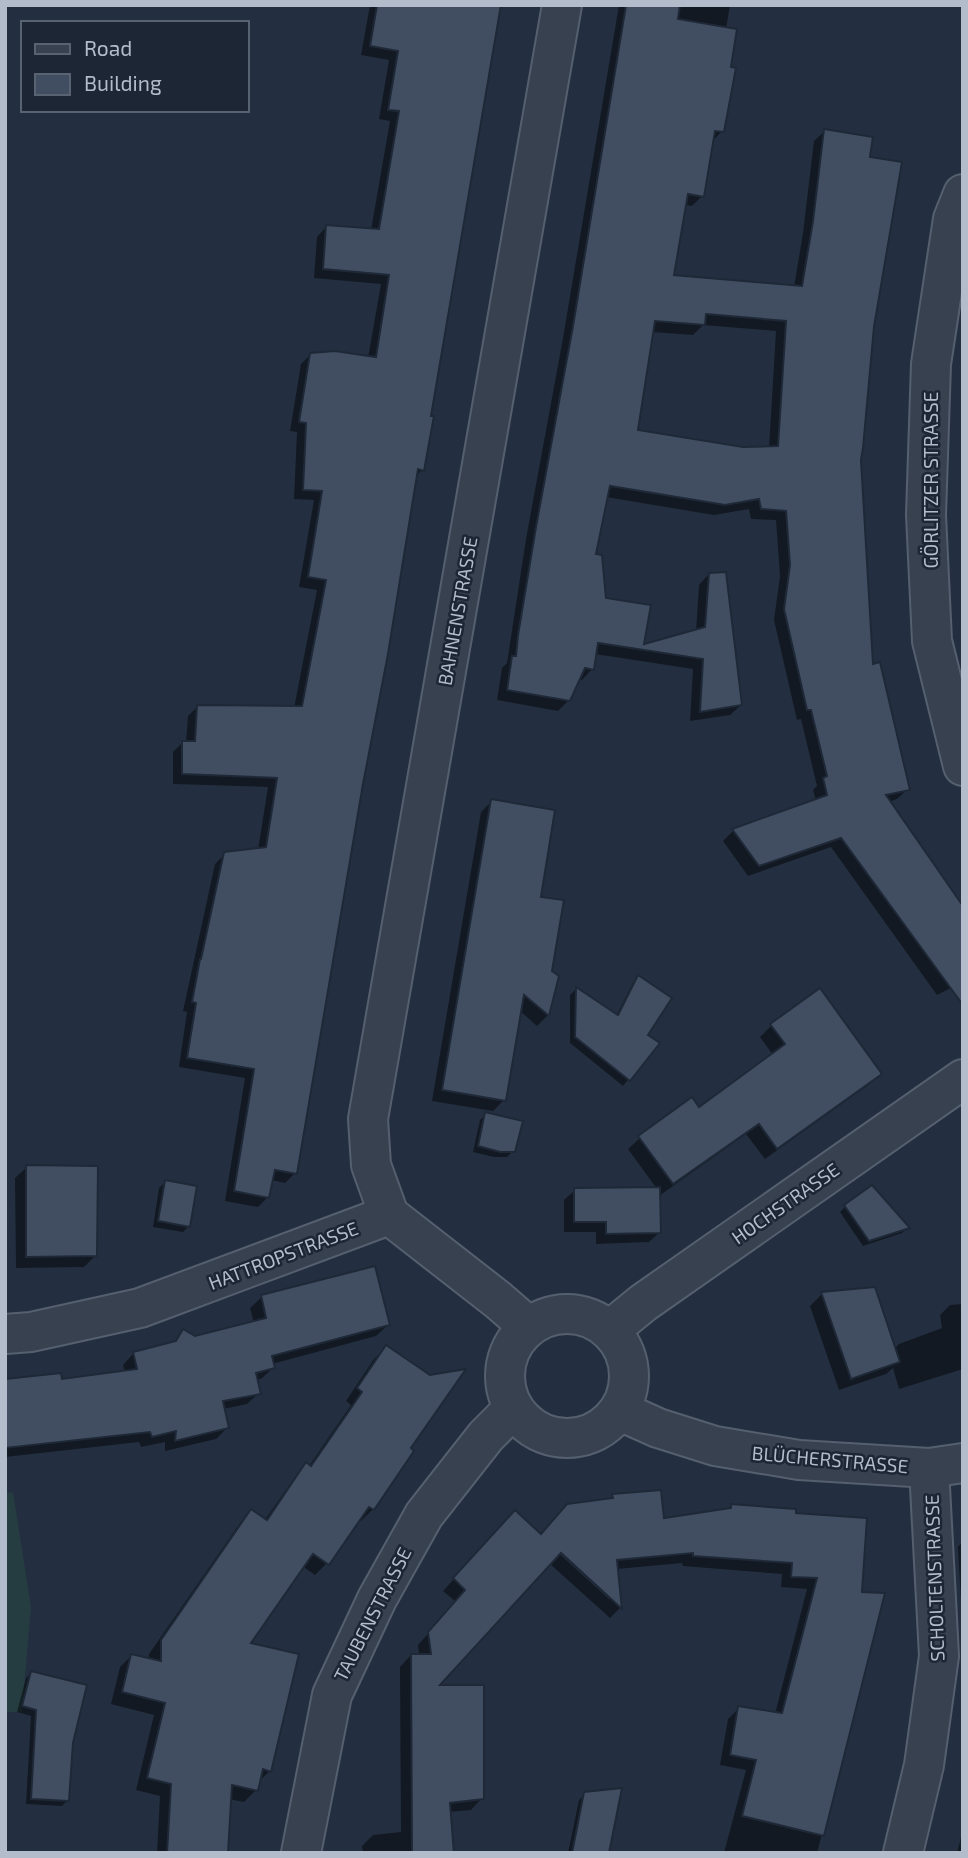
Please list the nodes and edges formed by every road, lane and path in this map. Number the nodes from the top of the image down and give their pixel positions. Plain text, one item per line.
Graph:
1 (562, 5) edge
2 (963, 194) edge
3 (963, 766) edge
4 (963, 1079) edge
5 (388, 1215) junction
6 (528, 1326) junction
7 (610, 1329) junction
8 (5, 1334) edge
9 (513, 1409) junction
10 (620, 1411) junction
11 (946, 1465) edge
12 (301, 1853) edge
13 (903, 1853) edge

1 - 5 street, BAHNENSTRASSE
2 - 3 street, GÖRLITZER STRASSE
4 - 7 street, HOCHSTRASSE
5 - 6 street
5 - 8 street, HATTROPSTRASSE
6 - 7 street
6 - 9 street
7 - 10 street
9 - 10 street
9 - 12 street, TAUBENSTRASSE
10 - 11 street, BLÜCHERSTRASSE
11 - 13 street, SCHOLTENSTRASSE

